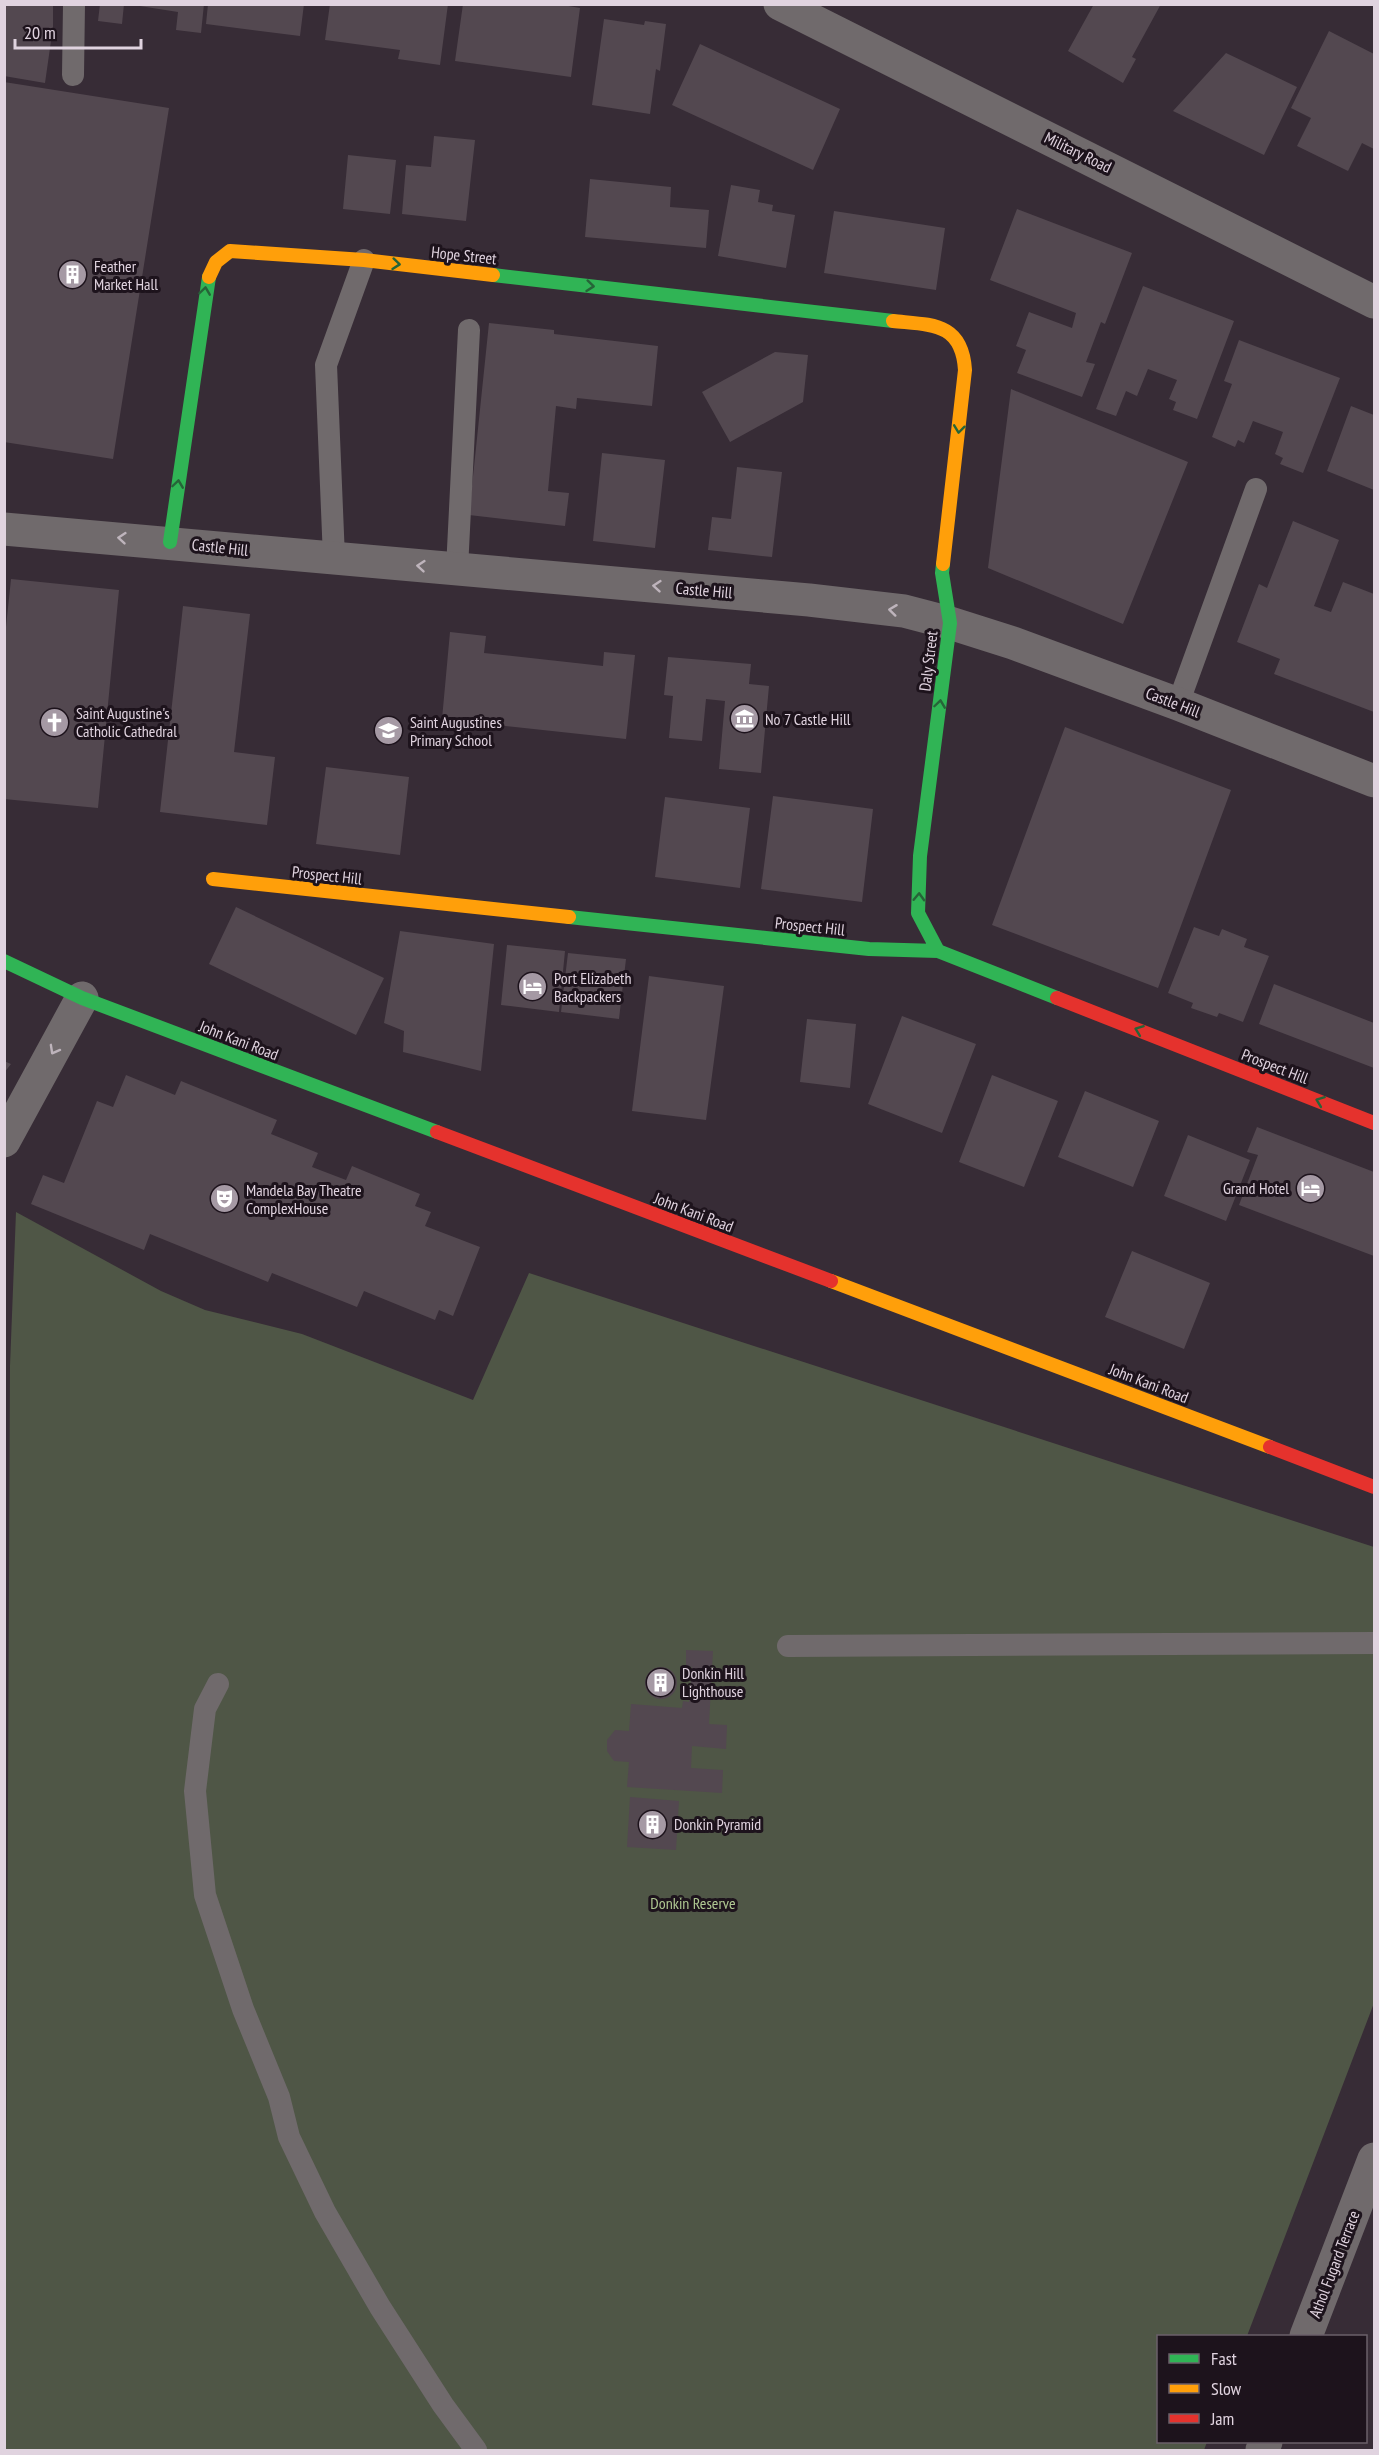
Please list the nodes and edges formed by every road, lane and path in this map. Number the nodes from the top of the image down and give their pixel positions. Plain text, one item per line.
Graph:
1 (74, 4) edge
2 (780, 4) edge
3 (73, 75) dead end
4 (364, 260) junction
5 (1374, 302) edge
6 (469, 330) dead end
7 (965, 370) joint
8 (1256, 489) dead end
9 (4, 529) edge
10 (170, 542) junction
11 (334, 558) junction
12 (457, 569) junction
13 (950, 623) junction
14 (1178, 704) junction
15 (1374, 781) edge
16 (213, 879) dead end
17 (938, 951) junction
18 (4, 961) edge
19 (82, 998) junction
20 (1374, 1123) edge
21 (4, 1141) edge
22 (1374, 1487) edge
23 (1374, 1643) edge
24 (788, 1646) dead end
25 (218, 1684) dead end
26 (1374, 2159) edge
27 (1307, 2335) edge
28 (476, 2451) edge

1 - 3 lane
2 - 5 street, Military Road
4 -> 7 street, Hope Street
10 -> 4 street, Hope Street
4 - 11 lane
6 - 12 lane
7 -> 13 street, Daly Street
8 - 14 lane
10 -> 9 street, Castle Hill
10 - 11 street, Castle Hill
12 -> 11 street, Castle Hill
13 -> 12 street, Castle Hill
13 - 14 street, Castle Hill
17 -> 13 street, Daly Street
14 - 15 street, Castle Hill
16 - 17 street, Prospect Hill
20 -> 17 street, Prospect Hill
18 - 19 street, John Kani Road
19 -> 21 street
19 - 22 street, John Kani Road
23 - 24 lane
25 - 28 lane
26 - 27 street, Athol Fugard Terrace

